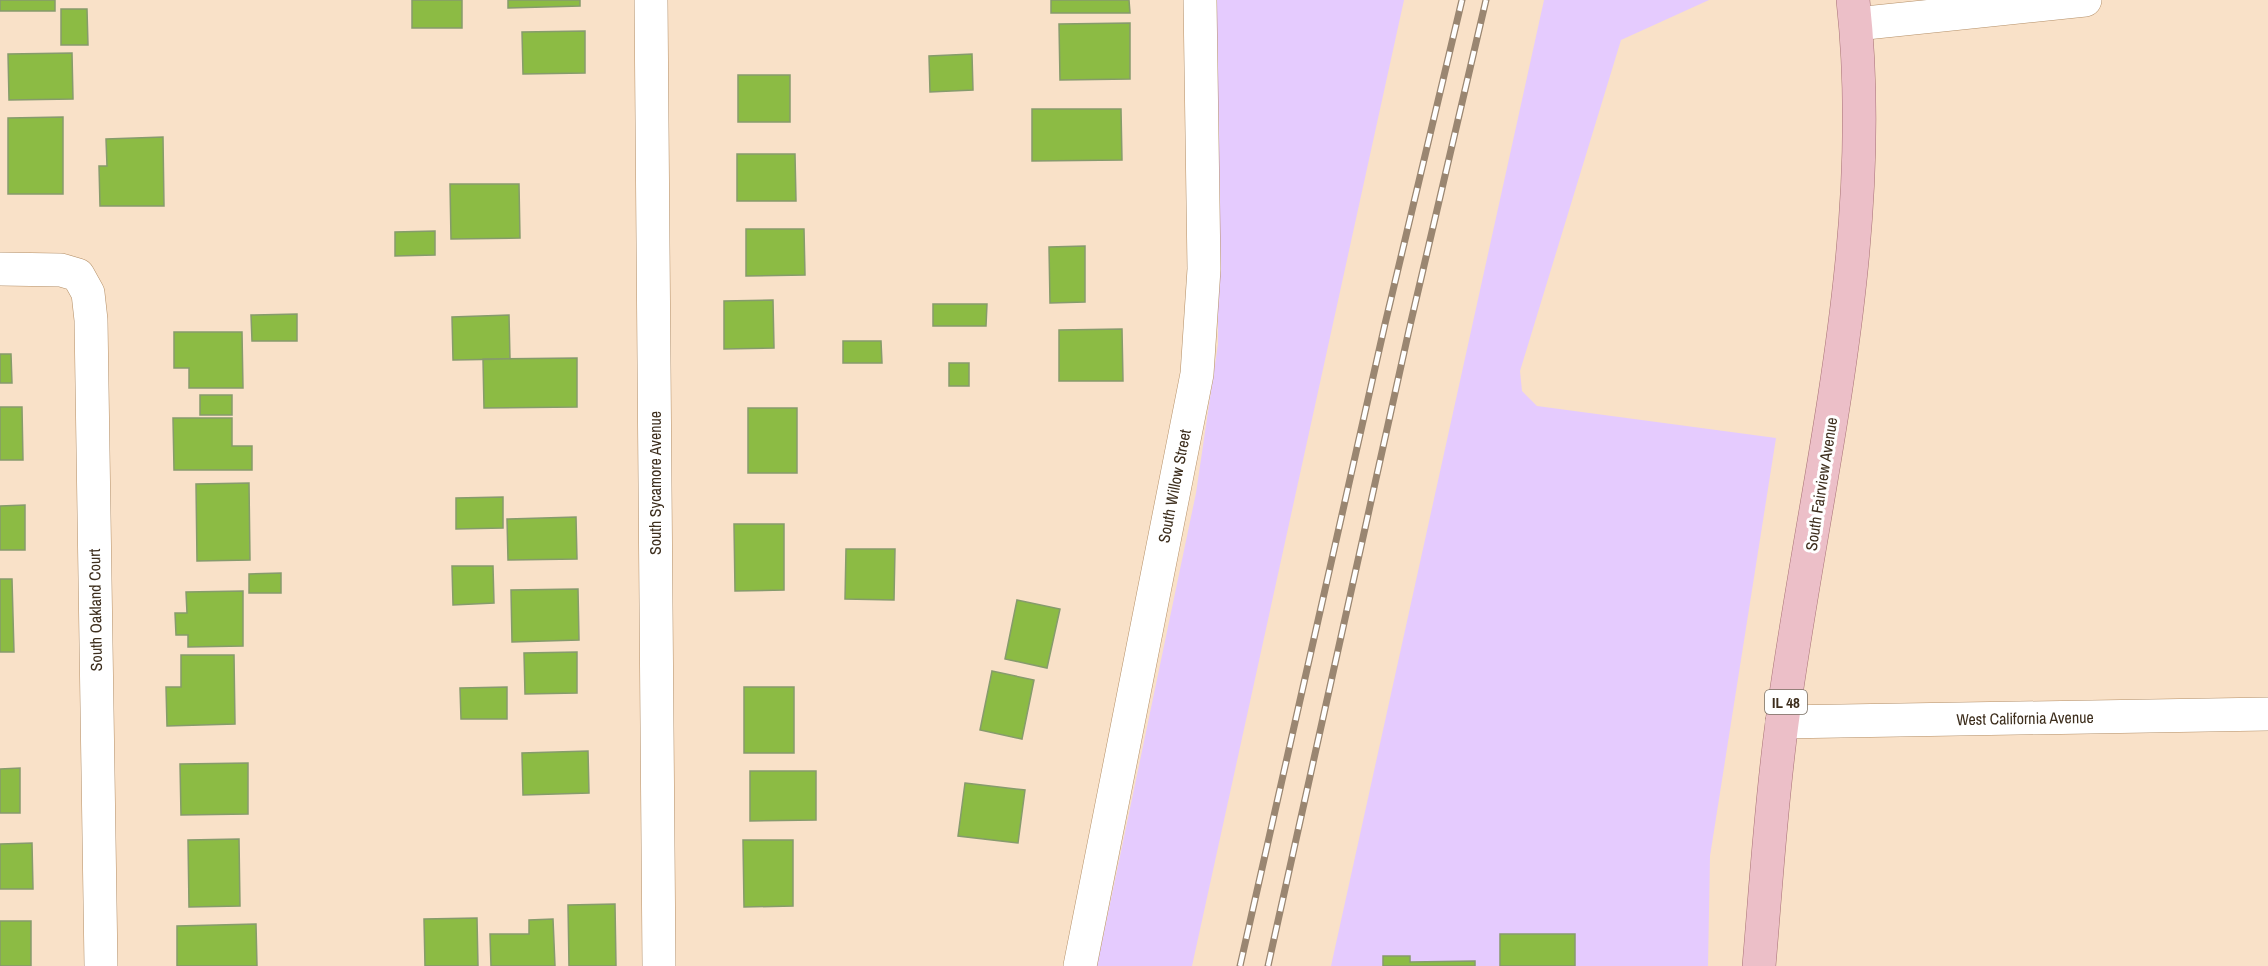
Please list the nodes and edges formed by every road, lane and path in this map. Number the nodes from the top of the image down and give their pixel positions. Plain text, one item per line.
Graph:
1 (651, 0) edge
2 (1200, 0) edge
3 (2085, 0) edge
4 (1854, 12) edge
5 (0, 269) edge
6 (2268, 714) edge
7 (1782, 722) junction
8 (101, 966) edge
9 (659, 966) edge
10 (1080, 966) edge
11 (1759, 966) edge

1 - 9 street, South Sycamore Avenue
2 - 10 street, South Willow Street
3 - 4 street
4 - 7 main road, South Fairview Avenue / IL 48
5 - 8 street, South Oakland Court
6 - 7 street, West California Avenue
7 - 11 main road, South Fairview Avenue / IL 48

